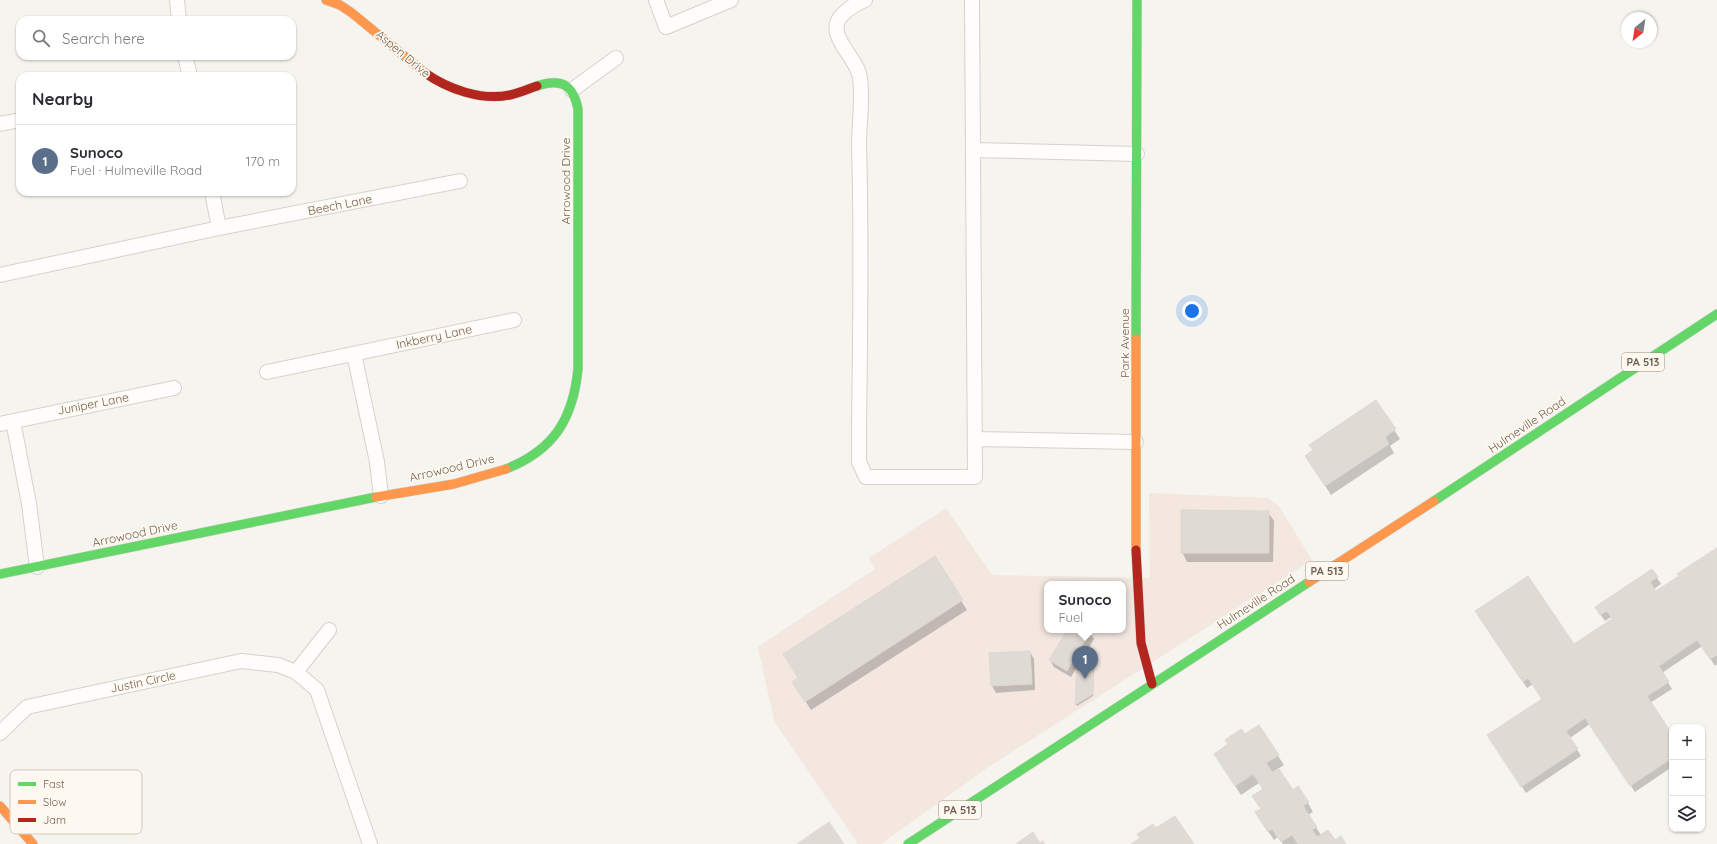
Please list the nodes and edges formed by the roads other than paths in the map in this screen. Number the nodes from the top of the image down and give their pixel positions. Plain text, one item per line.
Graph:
1 (177, 0) edge
2 (326, 0) edge
3 (656, 0) edge
4 (732, 0) edge
5 (866, 0) edge
6 (972, 0) edge
7 (1137, 0) edge
8 (179, 16) edge
9 (616, 58) dead end
10 (186, 60) edge
11 (189, 72) edge
12 (572, 90) junction
13 (16, 121) edge
14 (0, 124) edge
15 (973, 150) junction
16 (1137, 154) junction
17 (460, 181) dead end
18 (213, 196) edge
19 (219, 228) junction
20 (0, 275) edge
21 (1717, 314) edge
22 (514, 320) dead end
23 (354, 354) junction
24 (267, 372) dead end
25 (174, 388) dead end
26 (6, 422) edge
27 (976, 439) junction
28 (1136, 442) junction
29 (381, 496) junction
30 (37, 567) junction
31 (0, 574) edge
32 (330, 630) dead end
33 (296, 672) junction
34 (1152, 684) junction
35 (0, 733) edge
36 (0, 806) edge
37 (10, 818) edge
38 (24, 834) edge
39 (33, 844) edge
40 (370, 844) edge
41 (908, 844) edge

1 - 8 street
2 - 12 street, Aspen Drive
3 - 4 street
5 - 27 street
6 - 15 street
7 - 16 street, Park Avenue
9 - 12 street
10 - 11 street
12 - 29 street, Arrowood Drive
13 - 14 street
15 - 16 street
15 - 27 street
16 - 28 street, Park Avenue
17 - 19 street, Beech Lane
18 - 19 street
19 - 20 street, Beech Lane
21 - 34 street, Hulmeville Road / PA 513
22 - 23 street, Inkberry Lane
23 - 24 street, Inkberry Lane
23 - 29 street
25 - 26 street, Juniper Lane
26 - 30 street, Juniper Lane
27 - 28 street
28 - 34 street, Park Avenue
29 - 30 street, Arrowood Drive
30 - 31 street, Arrowood Drive
32 - 33 street
33 - 35 street, Justin Circle
33 - 40 street, Justin Circle
34 - 41 street, Hulmeville Road / PA 513
36 - 37 street
38 - 39 street

